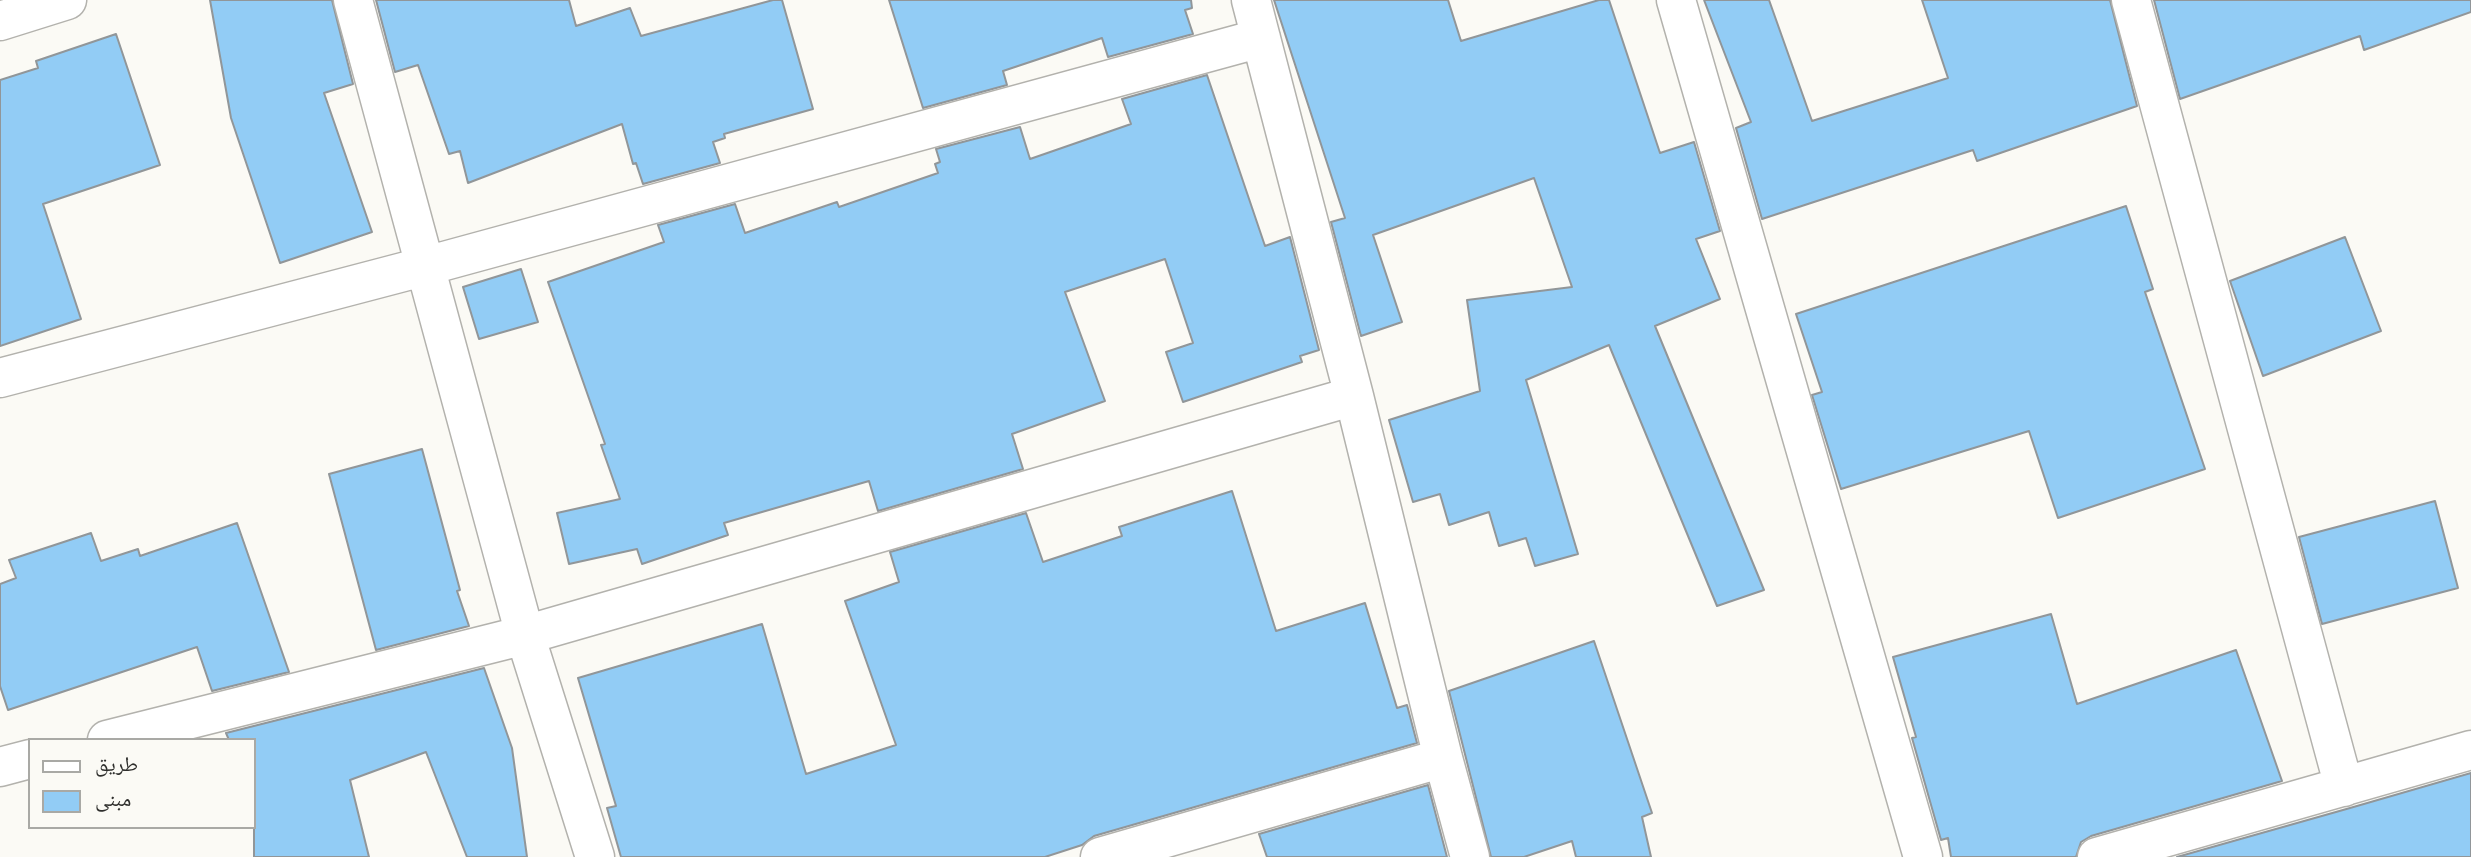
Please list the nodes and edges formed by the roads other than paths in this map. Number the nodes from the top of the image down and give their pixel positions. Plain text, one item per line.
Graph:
1 (67, 0) edge
2 (353, 0) edge
3 (1251, 0) edge
4 (1676, 0) edge
5 (2131, 0) edge
6 (0, 21) edge
7 (1261, 38) junction
8 (426, 266) junction
9 (0, 378) edge
10 (1354, 396) junction
11 (525, 635) junction
12 (115, 738) edge
13 (2471, 750) edge
14 (1443, 758) junction
15 (28, 760) edge
16 (0, 767) edge
17 (2344, 787) junction
18 (595, 857) edge
19 (1100, 857) edge
20 (1470, 857) edge
21 (1923, 857) edge
22 (2097, 857) edge

1 - 6 street
2 - 8 street
3 - 7 street
4 - 21 street
5 - 17 street
7 - 8 street
7 - 10 street
8 - 9 street
8 - 11 street
10 - 11 street
10 - 14 street
11 - 12 street
11 - 18 street
13 - 17 street
14 - 19 street
14 - 20 street
15 - 16 street
17 - 22 street

